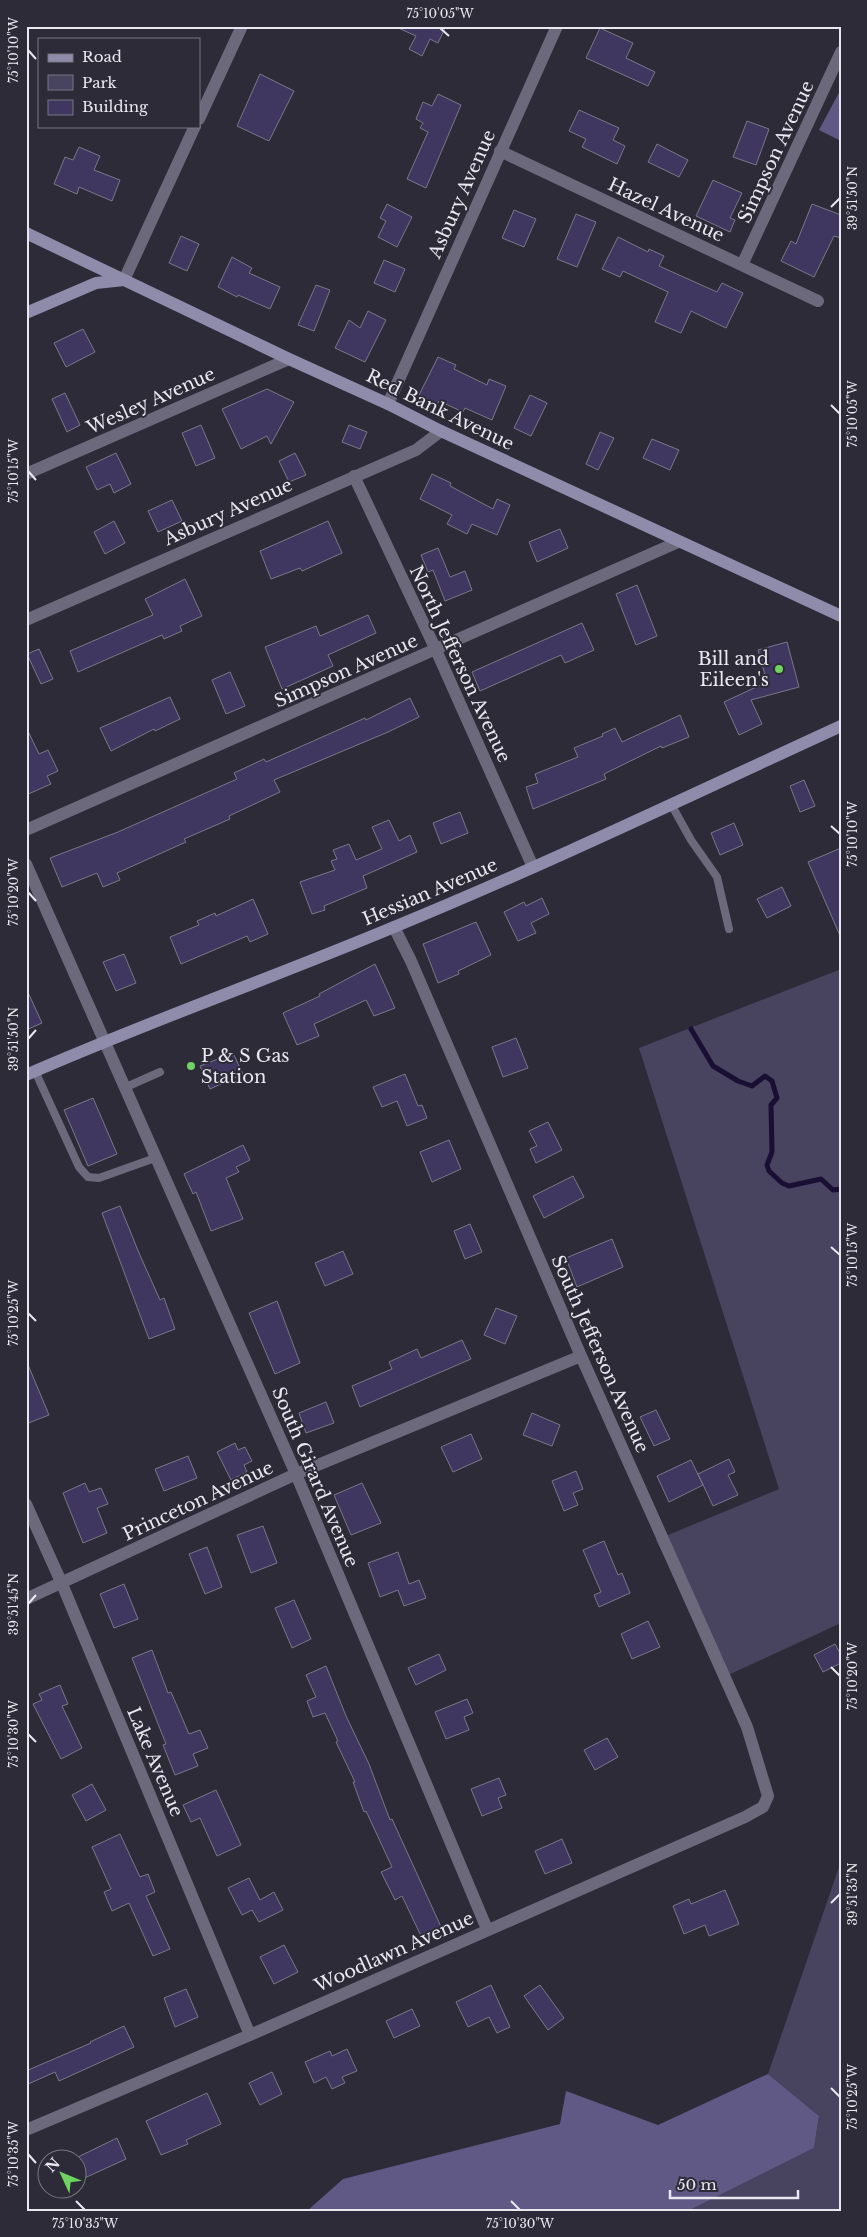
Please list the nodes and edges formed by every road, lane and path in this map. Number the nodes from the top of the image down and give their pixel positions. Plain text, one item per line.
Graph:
1 (242, 26) edge
2 (557, 26) edge
3 (841, 52) edge
4 (200, 117) edge
5 (195, 128) edge
6 (500, 151) junction
7 (26, 233) edge
8 (742, 265) junction
9 (124, 280) junction
10 (818, 301) dead end
11 (26, 314) edge
12 (289, 359) junction
13 (388, 404) junction
14 (441, 431) junction
15 (26, 474) edge
16 (354, 476) junction
17 (678, 542) junction
18 (841, 616) edge
19 (26, 620) edge
20 (436, 650) junction
21 (841, 726) edge
22 (671, 804) junction
23 (26, 830) edge
24 (26, 864) edge
25 (533, 867) junction
26 (394, 927) junction
27 (729, 929) dead end
28 (103, 1041) junction
29 (160, 1072) dead end
30 (31, 1073) edge
31 (124, 1088) junction
32 (155, 1158) junction
33 (581, 1356) junction
34 (296, 1474) junction
35 (26, 1504) edge
36 (62, 1584) junction
37 (26, 1600) edge
38 (768, 1796) joint
39 (487, 1929) junction
40 (250, 2035) junction
41 (26, 2130) edge

1 - 4 street
2 - 6 street, Asbury Avenue
3 - 8 street, Simpson Avenue
5 - 9 street
6 - 8 street, Hazel Avenue
6 - 13 street, Asbury Avenue
7 - 9 street, Red Bank Avenue
8 - 10 street, Hazel Avenue
9 - 11 street
9 - 12 street, Red Bank Avenue
12 - 13 street, Red Bank Avenue
12 - 15 street, Wesley Avenue
13 - 14 street, Red Bank Avenue
14 - 16 street, Asbury Avenue
14 - 17 street, Red Bank Avenue
16 - 19 street, Asbury Avenue
16 - 20 street, North Jefferson Avenue
17 - 18 street, Red Bank Avenue
17 - 20 street, Simpson Avenue
20 - 23 street, Simpson Avenue
20 - 25 street, North Jefferson Avenue
21 - 22 street, Hessian Avenue
22 - 25 street, Hessian Avenue
22 - 27 lane
24 - 28 street, South Girard Avenue
25 - 26 street, Hessian Avenue
26 - 28 street, Hessian Avenue
26 - 33 street, South Jefferson Avenue
28 - 30 street, Hessian Avenue
28 - 31 street, South Girard Avenue
29 - 31 lane
30 - 32 lane
31 - 32 street, South Girard Avenue
32 - 34 street, South Girard Avenue
33 - 34 street, Princeton Avenue
33 - 38 street, South Jefferson Avenue
34 - 36 street, Princeton Avenue
34 - 39 street, South Girard Avenue
35 - 36 street, Lake Avenue
36 - 37 street, Princeton Avenue
36 - 40 street, Lake Avenue
38 - 39 street, Woodlawn Avenue
39 - 40 street, Woodlawn Avenue
40 - 41 street, Woodlawn Avenue

